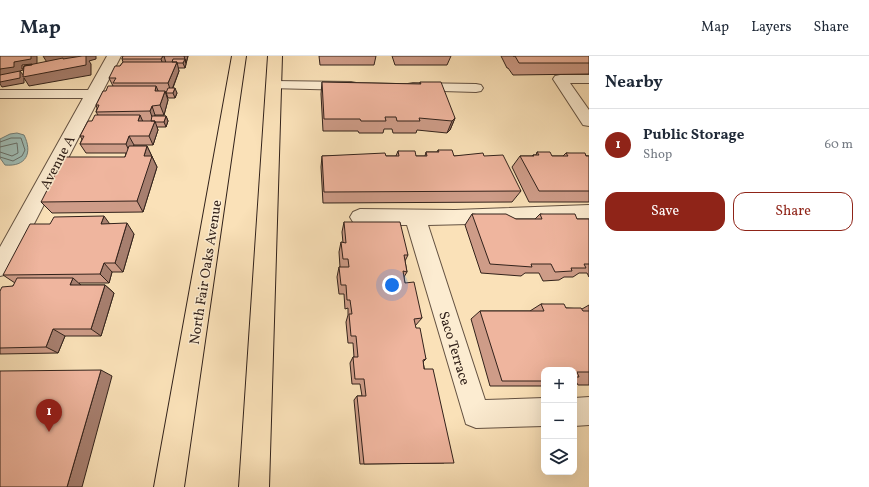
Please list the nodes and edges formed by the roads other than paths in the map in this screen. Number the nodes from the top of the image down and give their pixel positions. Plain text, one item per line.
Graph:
1 (114, 56) edge
2 (239, 56) edge
3 (275, 56) edge
4 (589, 79) edge
5 (274, 85) junction
6 (367, 87) edge
7 (398, 87) edge
8 (476, 88) dead end
9 (0, 94) edge
10 (94, 94) junction
11 (589, 121) edge
12 (589, 213) edge
13 (360, 217) dead end
14 (415, 217) junction
15 (0, 267) edge
16 (589, 411) edge
17 (541, 412) edge
18 (577, 412) edge
19 (169, 487) edge
20 (254, 487) edge

1 - 10 lane, Avenue A
2 - 19 main road, North Fair Oaks Avenue
3 - 5 main road
4 - 11 lane
5 - 6 lane
5 - 20 main road
7 - 8 lane
9 - 10 lane
10 - 15 lane, Avenue A
12 - 14 lane
13 - 14 lane
14 - 17 lane, Saco Terrace
16 - 18 lane

